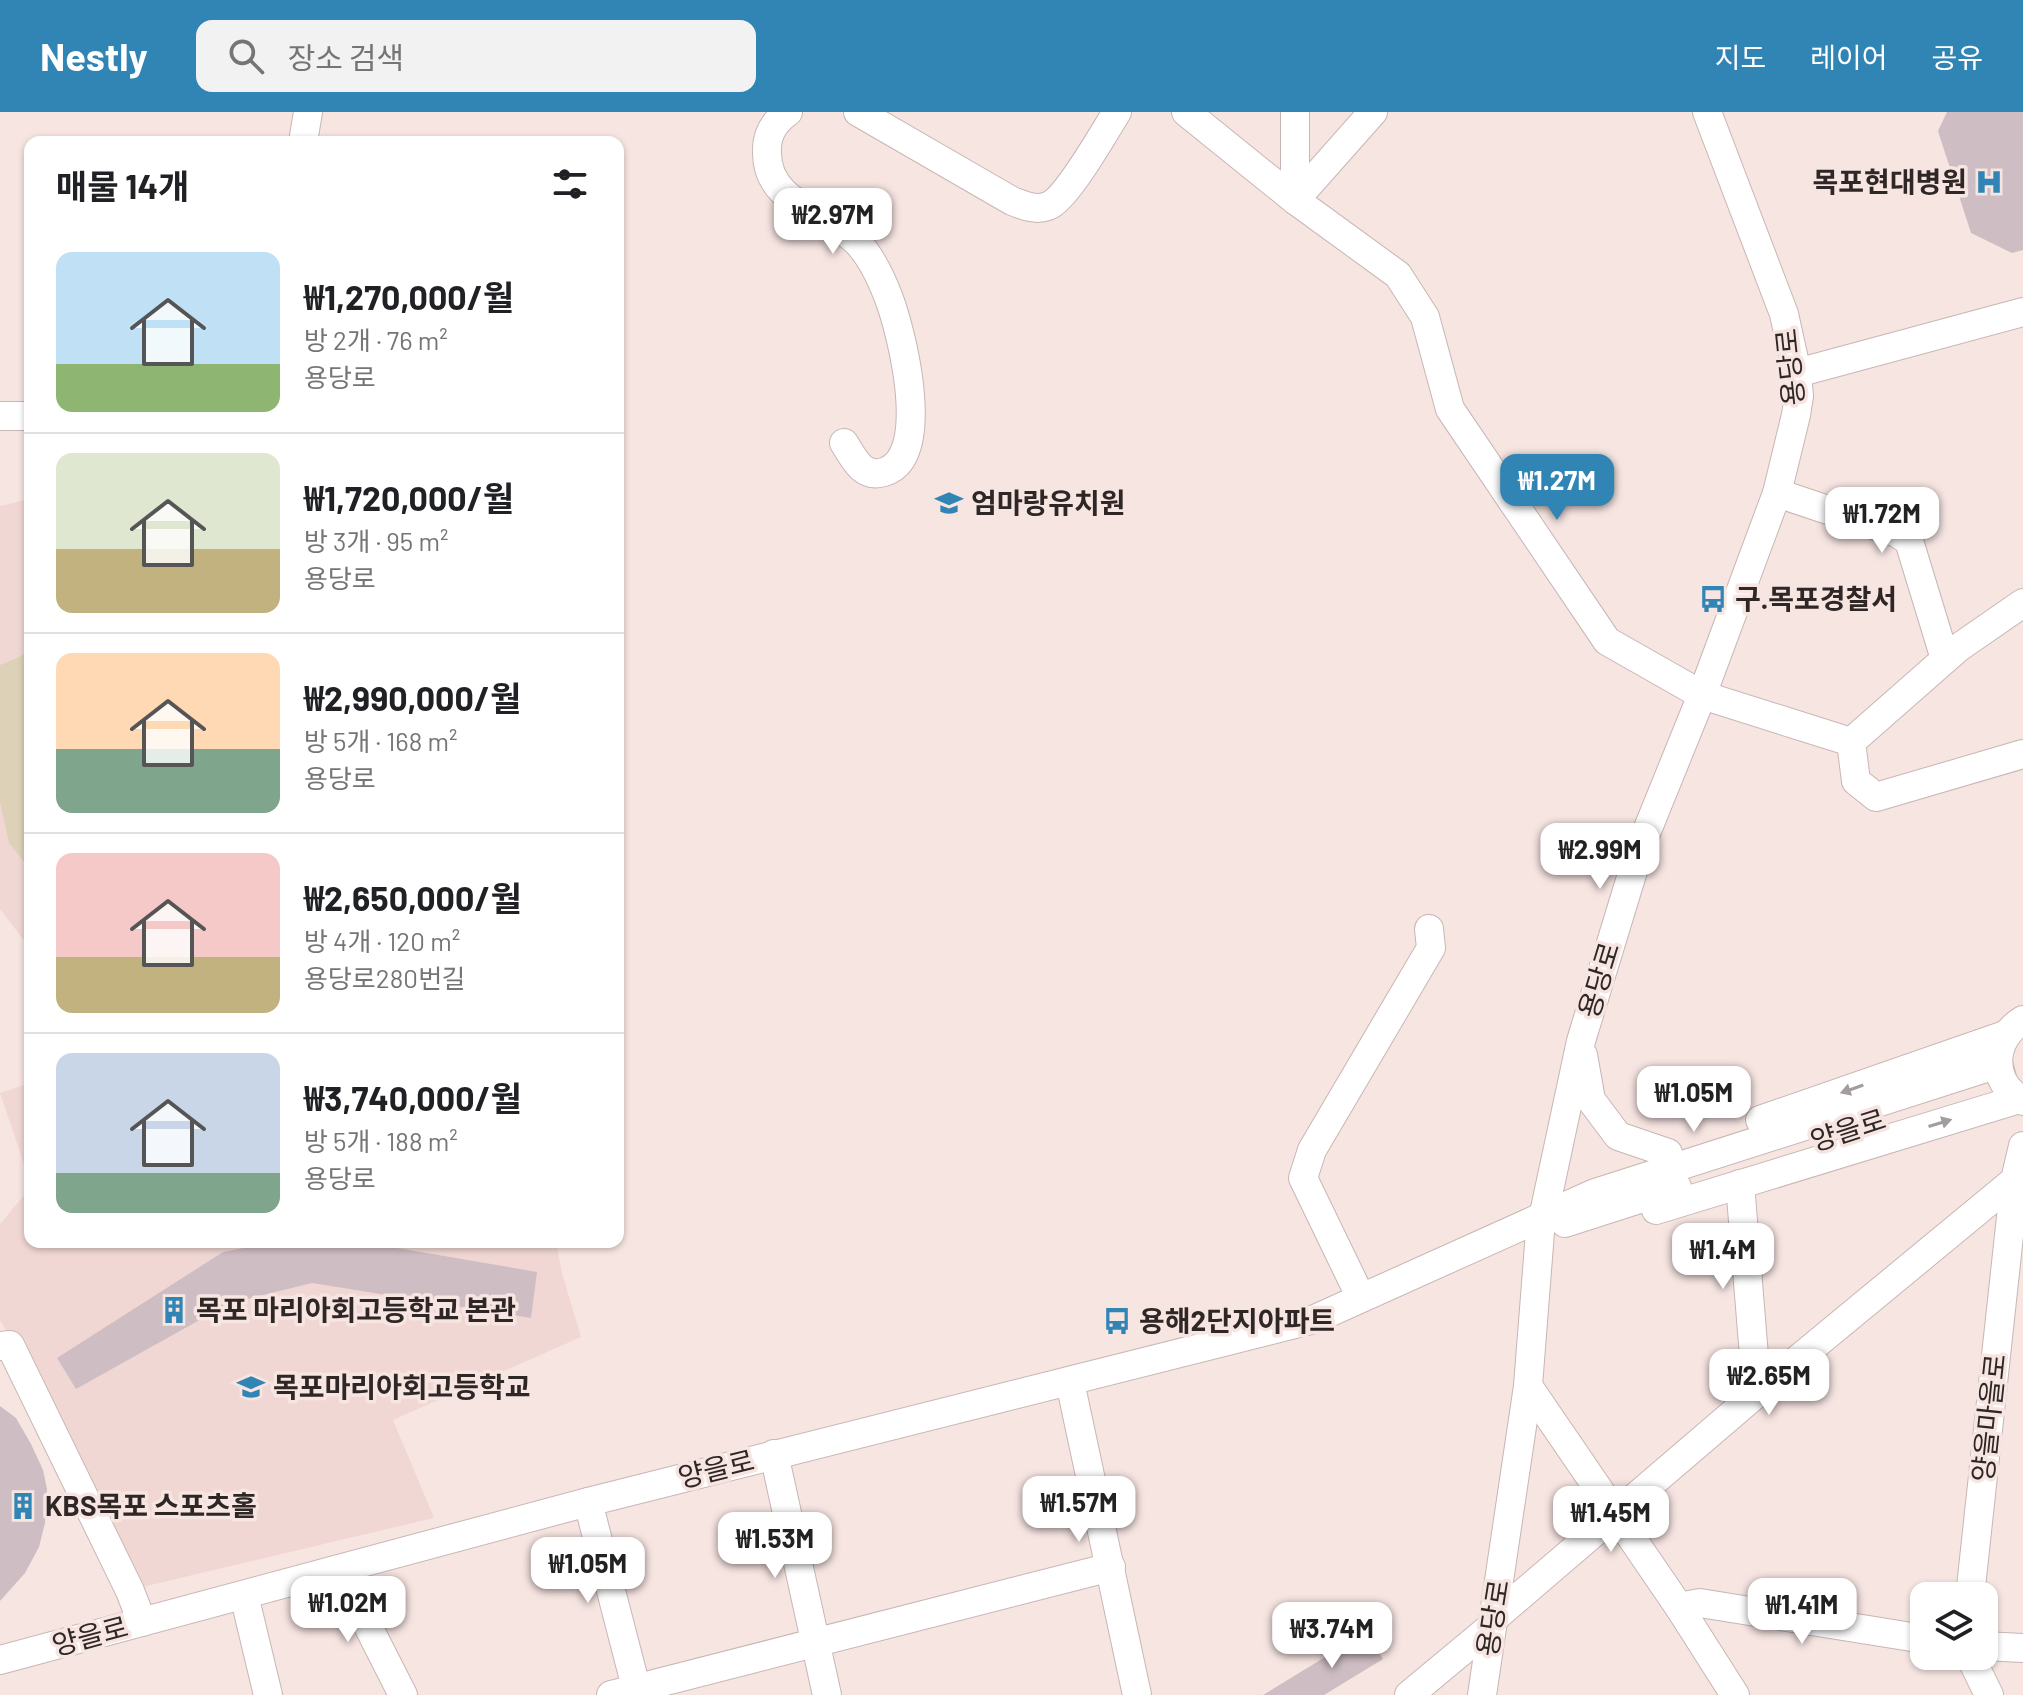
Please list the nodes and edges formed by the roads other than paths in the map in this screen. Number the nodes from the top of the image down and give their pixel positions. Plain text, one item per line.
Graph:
1 (308, 112) edge
2 (788, 112) edge
3 (858, 112) edge
4 (1117, 112) edge
5 (1186, 112) edge
6 (1295, 112) edge
7 (1373, 112) edge
8 (1707, 112) edge
9 (304, 136) edge
10 (1295, 200) junction
11 (2023, 312) edge
12 (1797, 373) junction
13 (0, 416) edge
14 (24, 416) edge
15 (844, 443) dead end
16 (1777, 493) junction
17 (2023, 603) edge
18 (1945, 659) junction
19 (1702, 695) junction
20 (1851, 742) junction
21 (2023, 754) edge
22 (1429, 929) dead end
23 (2014, 1028) edge
24 (1581, 1041) junction
25 (1990, 1075) tunnel mouth
26 (2021, 1100) edge
27 (2023, 1146) edge
28 (1668, 1153) junction
29 (2015, 1180) junction
30 (1740, 1184) junction
31 (1596, 1203) junction
32 (1542, 1223) junction
33 (1361, 1298) junction
34 (0, 1346) edge
35 (1070, 1382) junction
36 (1528, 1386) junction
37 (1757, 1393) junction
38 (774, 1454) junction
39 (588, 1502) junction
40 (1616, 1516) junction
41 (1111, 1567) junction
42 (339, 1569) junction
43 (1972, 1582) edge
44 (244, 1595) junction
45 (1679, 1607) junction
46 (142, 1622) junction
47 (1493, 1622) junction
48 (1910, 1637) edge
49 (816, 1643) junction
50 (1998, 1647) edge
51 (2023, 1648) edge
52 (0, 1660) edge
53 (1977, 1670) edge
54 (628, 1693) edge
55 (268, 1695) edge
56 (403, 1695) edge
57 (827, 1695) edge
58 (1137, 1695) edge
59 (1409, 1695) edge
60 (1482, 1695) edge
61 (1735, 1695) edge
62 (1989, 1695) edge

1 - 9 street
2 - 15 street
3 - 4 street
5 - 10 street
6 - 10 street
7 - 10 street
8 - 12 street, 용당로
10 - 19 street
11 - 12 street
12 - 16 street, 용당로
13 - 14 street
16 - 18 street
16 - 19 street, 용당로
17 - 18 street
18 - 20 street
19 - 20 street
19 - 24 street, 용당로
20 - 21 street
22 - 33 street
23 - 26 street
23 -> 28 street
24 - 28 street
24 - 32 street, 용당로
25 - 31 street, 양을로
30 -> 26 street
27 - 29 street, 양을마을로
28 - 31 street
29 - 37 street
29 - 43 street, 양을마을로
30 - 31 street
30 - 37 street
31 - 32 street, 양을로
32 - 33 street, 양을로
32 - 36 street, 용당로
33 - 35 street, 양을로
34 - 46 street
35 - 38 street, 양을로
35 - 41 street
36 - 40 street
36 - 47 street, 용당로
37 - 40 street
38 - 39 street, 양을로
38 - 49 street
39 - 42 street, 양을로
39 - 54 street
40 - 45 street
40 - 47 street
41 - 49 street
41 - 58 street
42 - 44 street, 양을로
42 - 56 street
44 - 46 street, 양을로
44 - 55 street
45 - 48 street
45 - 61 street
46 - 52 street, 양을로
47 - 59 street
47 - 60 street, 용당로
49 - 54 street
49 - 57 street
50 - 51 street
53 - 62 street

